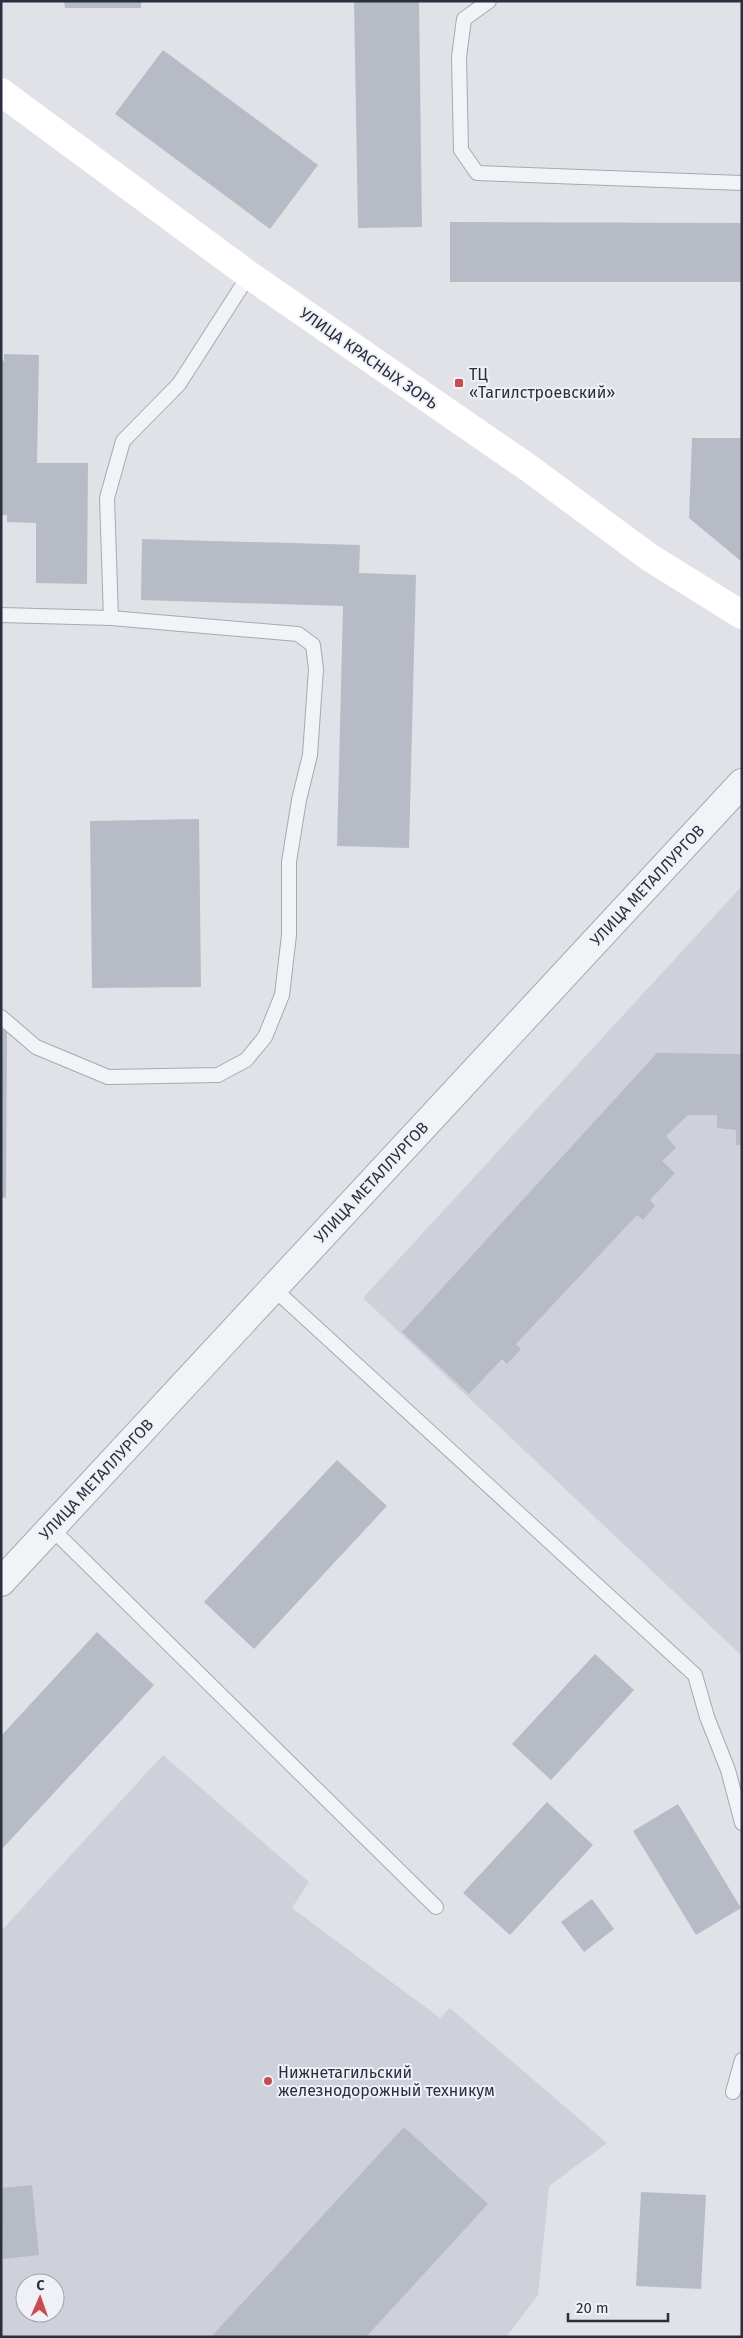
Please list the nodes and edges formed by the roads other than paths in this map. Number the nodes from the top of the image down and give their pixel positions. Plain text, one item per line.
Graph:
1 (489, 1) edge
2 (1, 92) edge
3 (742, 183) edge
4 (249, 275) junction
5 (1, 615) edge
6 (742, 615) edge
7 (111, 618) junction
8 (742, 783) edge
9 (1, 1017) edge
10 (273, 1288) junction
11 (51, 1528) junction
12 (1, 1582) edge
13 (742, 1824) edge
14 (436, 1907) dead end
15 (742, 2060) edge
16 (733, 2092) dead end

1 - 3 lane
2 - 4 main road, УЛИЦА КРАСНЫХ ЗОРЬ
4 - 6 main road, УЛИЦА КРАСНЫХ ЗОРЬ
4 - 7 lane
5 - 7 lane
7 - 9 lane
8 - 10 street, УЛИЦА МЕТАЛЛУРГОВ
10 - 11 street, УЛИЦА МЕТАЛЛУРГОВ
10 - 13 lane
11 - 12 street, УЛИЦА МЕТАЛЛУРГОВ
11 - 14 lane
15 - 16 lane

